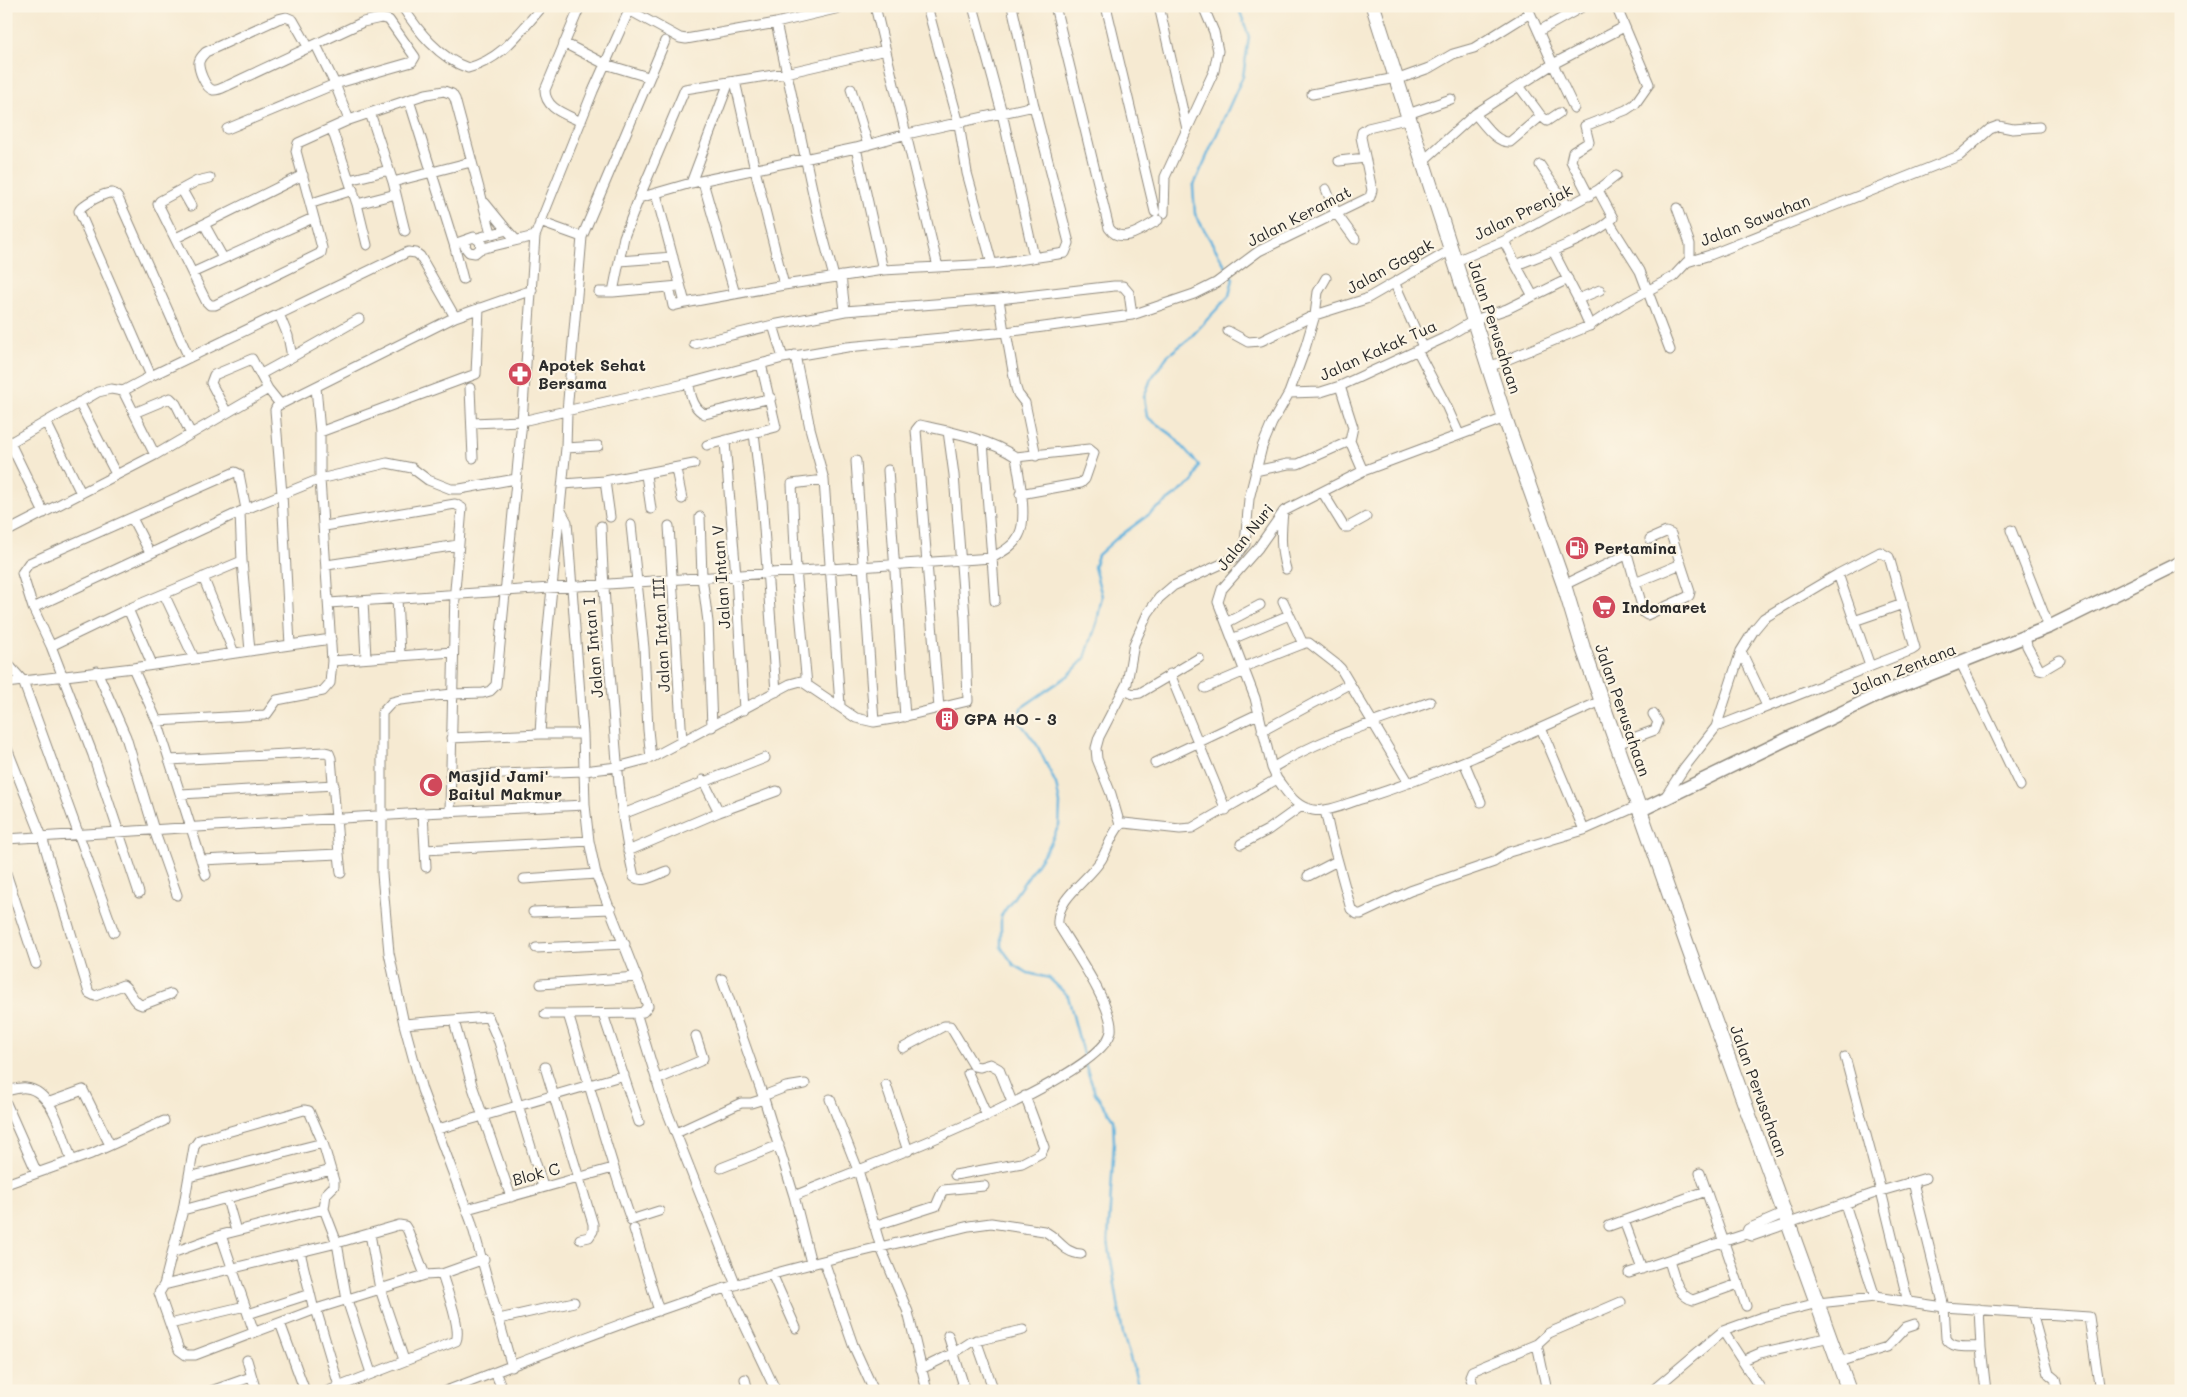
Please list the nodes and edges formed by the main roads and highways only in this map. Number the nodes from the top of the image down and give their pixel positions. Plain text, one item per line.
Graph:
1 (1373, 6) edge
2 (1849, 1391) edge

1 - 2 main road, Jalan Perusahaan

